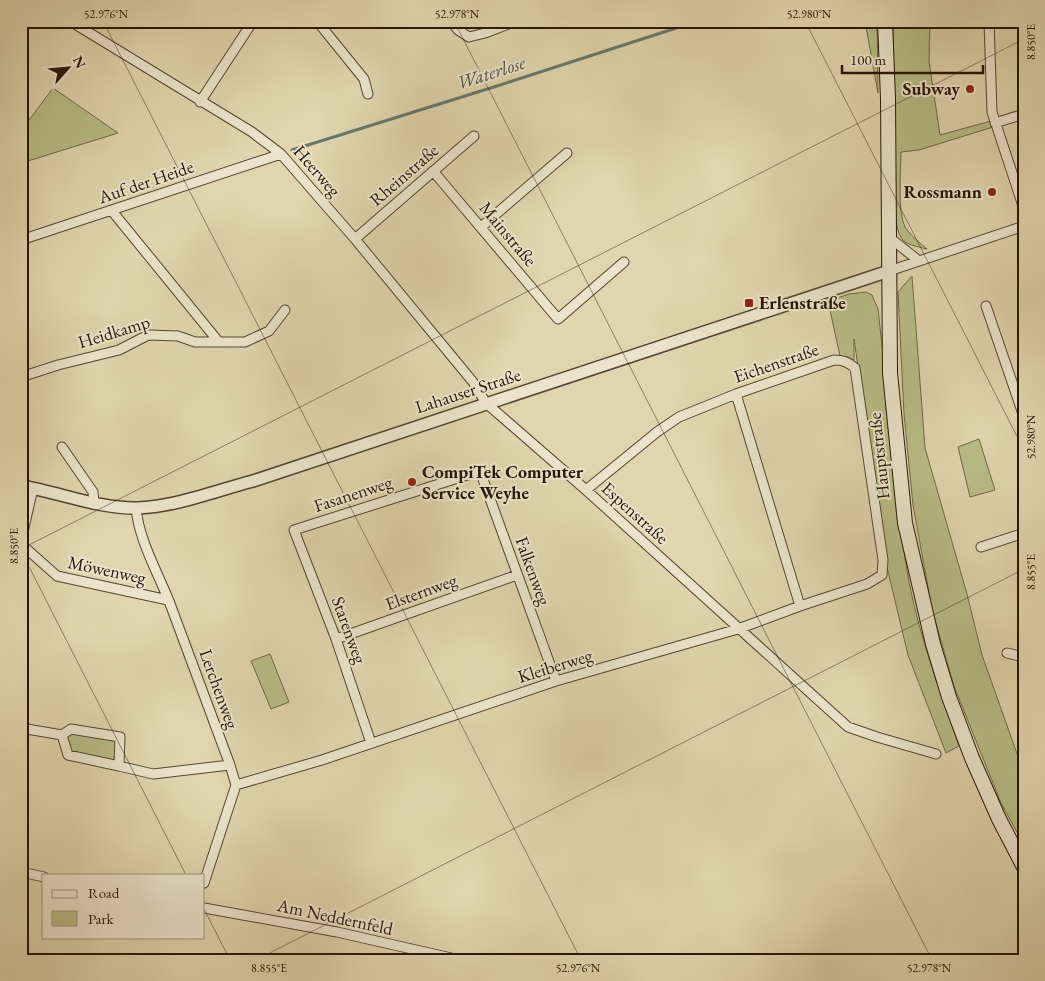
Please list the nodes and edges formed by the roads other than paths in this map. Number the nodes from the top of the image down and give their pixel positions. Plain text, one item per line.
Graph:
1 (70, 21) edge
2 (253, 21) edge
3 (317, 21) edge
4 (451, 21) edge
5 (516, 21) edge
6 (885, 21) edge
7 (989, 21) edge
8 (368, 94) dead end
9 (200, 102) junction
10 (1024, 114) edge
11 (995, 123) junction
12 (474, 136) dead end
13 (567, 153) dead end
14 (281, 154) junction
15 (433, 171) junction
16 (1024, 209) edge
17 (112, 211) junction
18 (1024, 226) edge
19 (480, 227) junction
20 (889, 237) junction
21 (355, 239) junction
22 (21, 240) edge
23 (919, 261) junction
24 (624, 262) dead end
25 (889, 271) junction
26 (986, 306) dead end
27 (285, 310) dead end
28 (218, 341) junction
29 (21, 377) edge
30 (736, 394) junction
31 (486, 403) junction
32 (1024, 417) edge
33 (62, 447) dead end
34 (480, 471) joint
35 (21, 474) edge
36 (27, 487) edge
37 (586, 490) junction
38 (94, 502) junction
39 (136, 508) junction
40 (294, 530) joint
41 (1024, 533) edge
42 (21, 542) edge
43 (981, 547) dead end
44 (517, 574) junction
45 (882, 575) joint
46 (168, 600) junction
47 (800, 606) junction
48 (738, 629) junction
49 (336, 640) junction
50 (1007, 653) dead end
51 (1024, 657) edge
52 (556, 681) junction
53 (21, 728) edge
54 (62, 735) junction
55 (371, 743) junction
56 (936, 754) dead end
57 (230, 765) junction
58 (119, 766) junction
59 (236, 785) junction
60 (1024, 866) edge
61 (21, 872) edge
62 (42, 877) edge
63 (205, 880) edge
64 (205, 908) edge
65 (460, 960) edge

1 - 9 street, Heerweg
2 - 9 street
3 - 8 street
4 - 5 street
6 - 20 main road, Hauptstraße
7 - 11 street
9 - 14 street, Heerweg
10 - 11 street
11 - 16 street
12 - 15 street, Rheinstraße
13 - 19 street
14 - 17 street, Auf der Heide
14 - 21 street, Heerweg
15 - 19 street, Mainstraße
15 - 21 street, Rheinstraße
17 - 22 street, Auf der Heide
17 - 28 street
18 - 23 street, Lahauser Straße
19 - 24 street, Mainstraße
20 - 23 street
20 - 25 main road, Hauptstraße
21 - 31 street, Heerweg
23 - 25 street, Lahauser Straße
25 - 31 street, Lahauser Straße
25 - 60 main road, Hauptstraße
26 - 32 street
27 - 28 street, Heidkamp
28 - 29 street, Heidkamp
30 - 37 street, Eichenstraße
30 - 45 street, Eichenstraße
30 - 47 street
31 - 37 street, Espenstraße
31 - 39 street, Lahauser Straße
33 - 38 street
34 - 40 street, Fasanenweg
34 - 44 street, Falkenweg
35 - 36 street
36 - 38 street, Lahauser Straße
36 - 42 street
37 - 48 street, Espenstraße
38 - 39 street, Lahauser Straße
39 - 46 street, Lerchenweg
40 - 49 street, Starenweg
41 - 43 street
42 - 46 street, Möwenweg
44 - 49 street, Elsternweg
44 - 52 street, Falkenweg
45 - 47 street, Kleiberweg
46 - 57 street, Lerchenweg
47 - 48 street, Kleiberweg
48 - 52 street, Kleiberweg
48 - 56 street, Espenstraße
49 - 55 street, Starenweg
50 - 51 street
52 - 55 street, Kleiberweg
53 - 54 street
54 - 58 street
54 - 58 street
55 - 59 street, Kleiberweg
57 - 58 street
57 - 59 street, Lerchenweg
59 - 63 street
61 - 62 street
64 - 65 street, Am Neddernfeld

